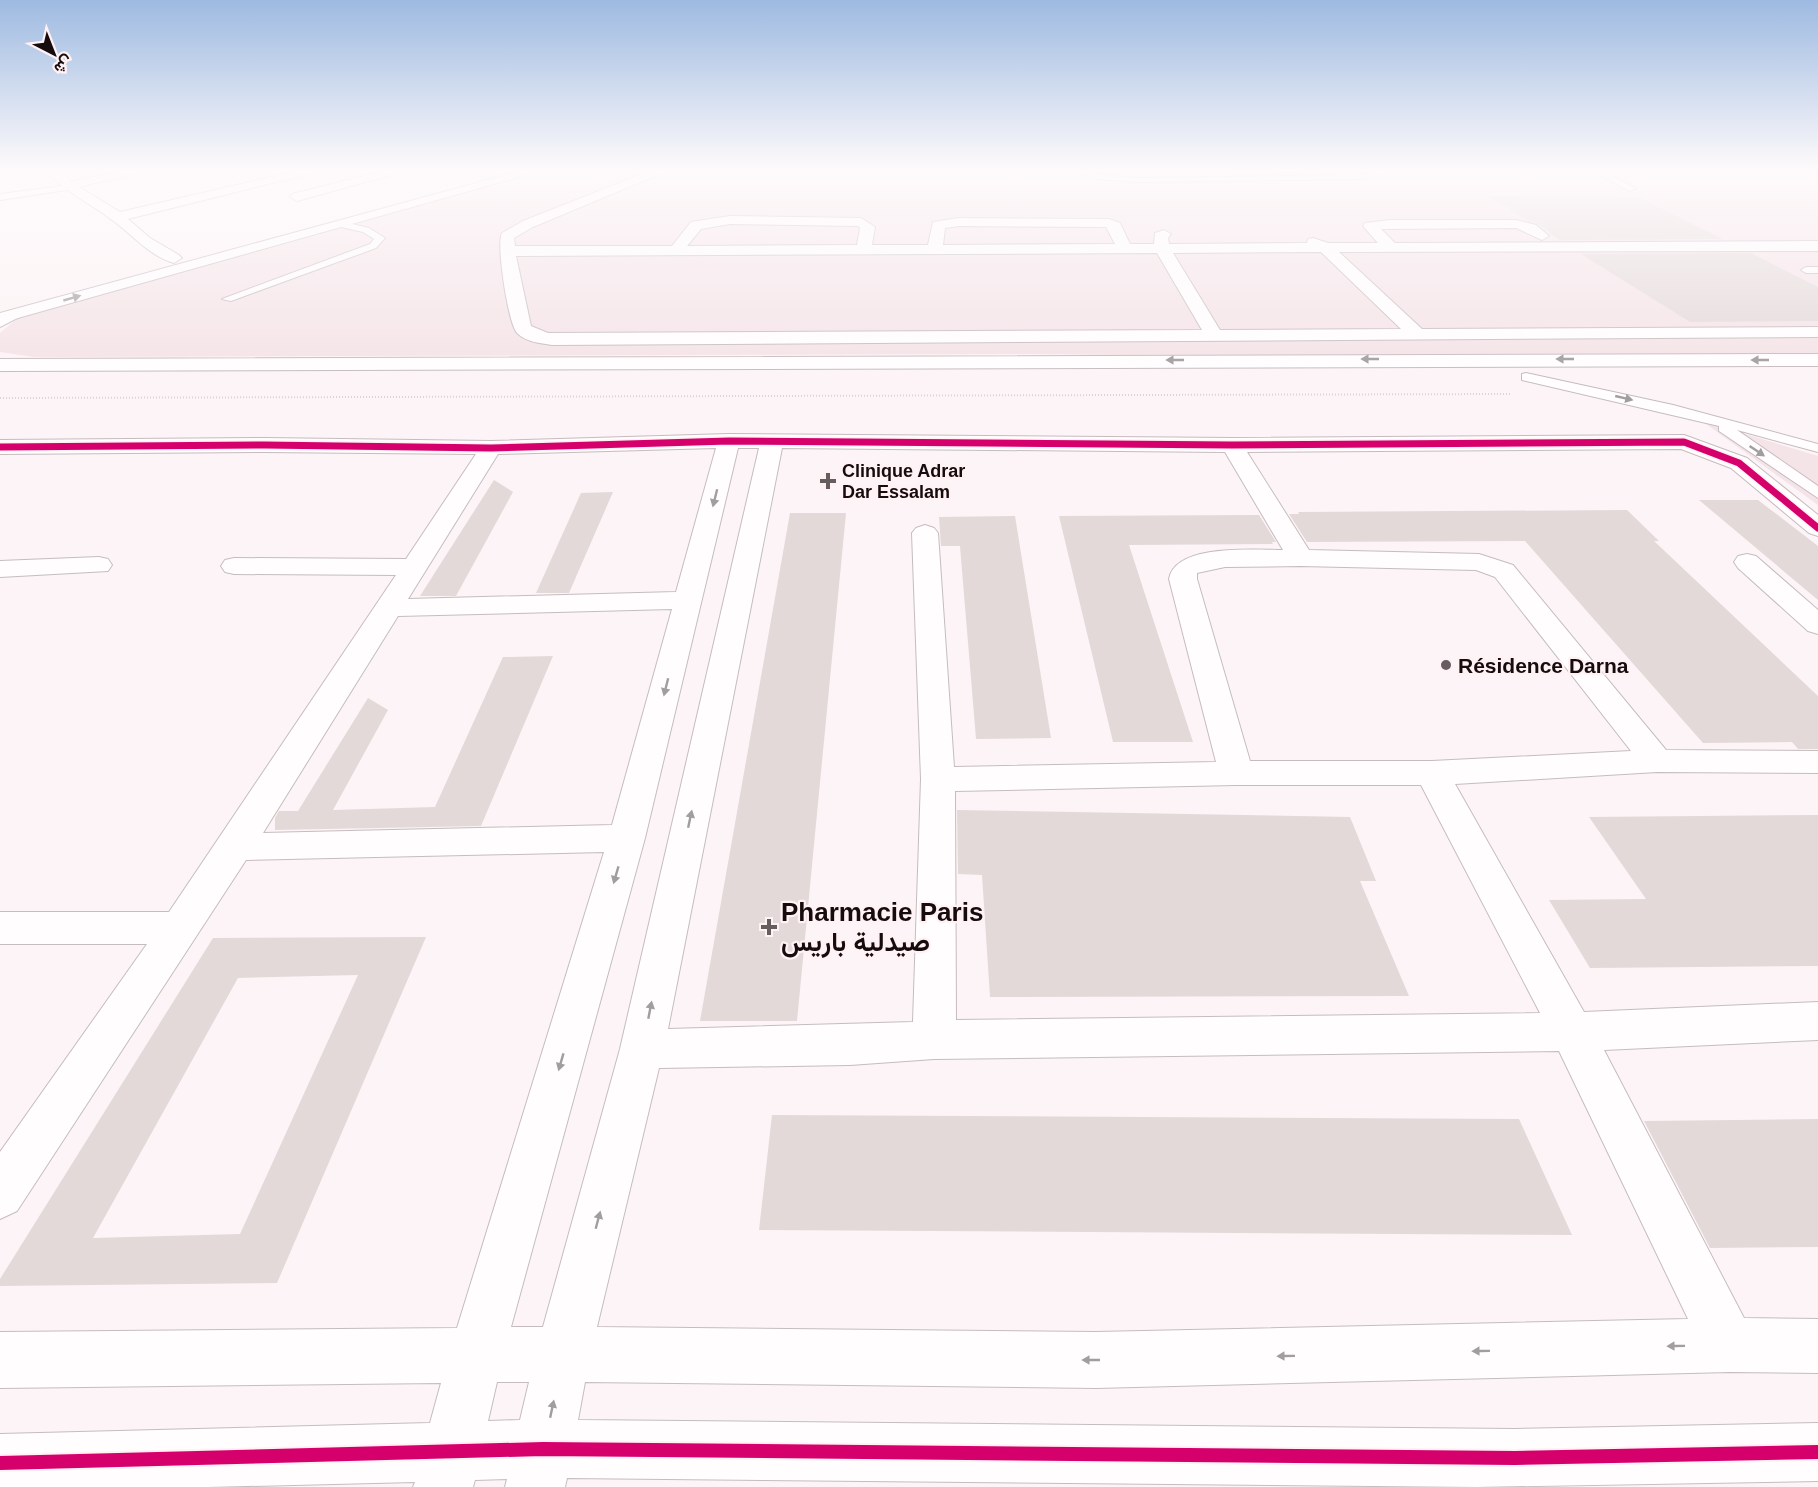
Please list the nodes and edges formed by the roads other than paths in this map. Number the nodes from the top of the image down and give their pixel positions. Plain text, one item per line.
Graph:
1 (141, 237) edge
2 (251, 237) edge
3 (292, 237) edge
4 (379, 237) edge
5 (507, 237) edge
6 (684, 237) edge
7 (866, 237) edge
8 (936, 237) edge
9 (1119, 237) edge
10 (1160, 237) edge
11 (1302, 237) edge
12 (1381, 237) edge
13 (1543, 237) edge
14 (1613, 237) edge
15 (1721, 237) edge
16 (1781, 237) edge
17 (1798, 246) junction
18 (1818, 246) edge
19 (1324, 247) junction
20 (1556, 247) junction
21 (1627, 247) junction
22 (1737, 247) junction
23 (1391, 248) junction
24 (935, 249) junction
25 (1124, 249) junction
26 (863, 250) junction
27 (507, 251) junction
28 (678, 251) junction
29 (1166, 255) junction
30 (174, 258) junction
31 (1338, 261) junction
32 (1806, 270) dead end
33 (1818, 270) edge
34 (227, 299) dead end
35 (0, 303) edge
36 (1370, 313) dead end
37 (1392, 313) junction
38 (1226, 314) dead end
39 (1203, 315) junction
40 (5, 318) edge
41 (1818, 332) edge
42 (1417, 334) junction
43 (1214, 335) junction
44 (1818, 360) edge
45 (1818, 375) edge
46 (1526, 377) junction
47 (1, 382) edge
48 (1709, 418) junction
49 (729, 441) junction
50 (772, 441) junction
51 (1232, 445) junction
52 (0, 447) edge
53 (491, 448) junction
54 (1818, 448) edge
55 (1792, 475) junction
56 (1818, 475) edge
57 (1818, 493) edge
58 (1818, 528) edge
59 (925, 533) dead end
60 (1301, 558) junction
61 (1747, 562) dead end
62 (99, 565) dead end
63 (234, 566) dead end
64 (414, 567) junction
65 (0, 569) edge
66 (688, 600) junction
67 (389, 608) junction
68 (1818, 625) edge
69 (1658, 761) junction
70 (1818, 762) edge
71 (1236, 773) junction
72 (1432, 773) junction
73 (938, 779) junction
74 (627, 838) junction
75 (235, 847) junction
76 (0, 928) edge
77 (180, 928) junction
78 (1818, 1022) edge
79 (1572, 1032) junction
80 (934, 1040) junction
81 (642, 1049) junction
82 (0, 1194) edge
83 (1730, 1345) junction
84 (1818, 1346) edge
85 (563, 1353) junction
86 (476, 1354) junction
87 (0, 1360) edge
88 (1818, 1452) edge
89 (0, 1463) edge
90 (448, 1468) edge
91 (539, 1468) edge

1 - 30 main road
2 - 30 main road
40 -> 3 main road
4 - 34 lane
5 - 27 main road
6 - 28 main road
7 - 26 main road
8 - 24 main road
9 - 25 main road
10 - 29 main road
11 - 19 main road
12 - 23 main road
13 - 20 main road
14 - 21 main road
15 - 22 main road
16 - 17 main road
17 - 18 main road
17 - 22 main road
19 - 23 main road
19 - 31 main road
20 - 21 main road
20 - 23 main road
21 - 22 main road
24 - 25 main road
24 - 26 main road
25 - 29 main road
26 - 28 main road
27 - 28 main road
27 - 43 main road
29 - 31 main road
29 - 39 main road
30 - 35 main road
31 - 37 main road
32 - 33 lane
36 - 37 main road
37 - 42 main road
38 - 39 main road
39 - 43 main road
41 - 42 main road
42 - 43 main road
44 -> 47 main road
45 - 46 main road
46 - 47 main road
46 -> 48 lane
48 - 54 lane
48 -> 55 lane
49 - 50 main road
49 - 53 main road
49 -> 66 main road
50 - 51 main road
81 -> 50 main road
51 - 58 main road
51 - 60 main road
52 - 53 main road
53 - 64 main road
55 - 56 lane
55 - 57 lane
59 - 73 main road
60 - 69 main road
60 - 71 main road
61 - 68 main road
62 - 65 main road
63 - 64 main road
64 - 67 main road
66 - 67 main road
66 -> 74 main road
67 - 75 main road
69 - 70 main road
69 - 72 main road
71 - 72 main road
71 - 73 main road
72 - 79 main road
73 - 80 main road
74 - 75 main road
74 -> 86 main road
75 - 77 main road
76 - 77 main road
77 - 82 main road
78 - 79 main road
79 - 80 main road
79 - 83 main road
80 - 81 main road
85 -> 81 main road
83 - 84 main road
83 -> 85 main road
85 - 86 main road
91 -> 85 main road
86 - 87 main road
86 - 90 main road
88 - 91 main road
89 - 90 main road
90 - 91 main road

